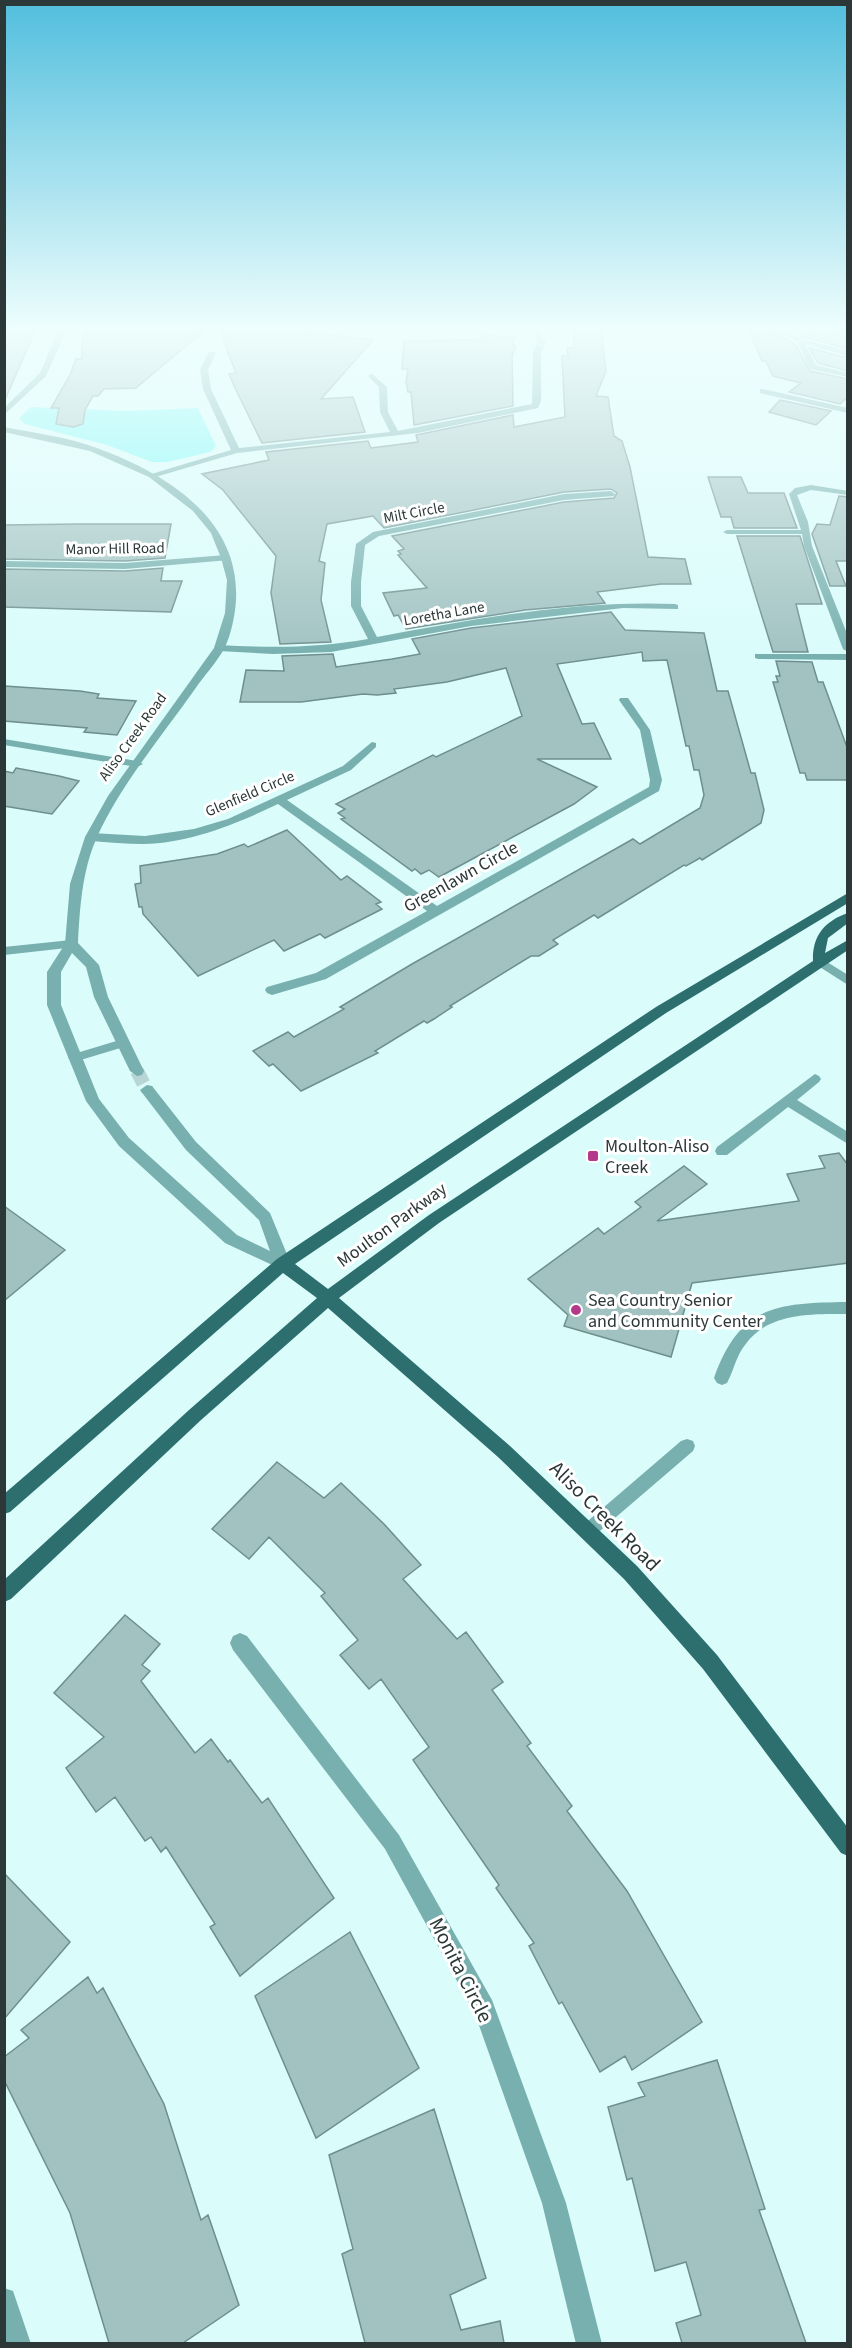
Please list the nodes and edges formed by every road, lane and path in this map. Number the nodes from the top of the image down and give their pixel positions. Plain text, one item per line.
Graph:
1 (47, 439) edge
2 (230, 439) edge
3 (346, 439) edge
4 (236, 451) junction
5 (152, 475) junction
6 (848, 493) edge
7 (611, 494) dead end
8 (727, 531) dead end
9 (806, 532) junction
10 (226, 558) junction
11 (4, 564) edge
12 (675, 607) dead end
13 (374, 642) junction
14 (219, 648) junction
15 (848, 649) edge
16 (758, 656) dead end
17 (848, 657) edge
18 (624, 700) dead end
19 (4, 742) edge
20 (372, 745) dead end
21 (137, 764) junction
22 (279, 800) junction
23 (92, 837) junction
24 (848, 897) edge
25 (437, 912) junction
26 (848, 918) edge
27 (71, 944) junction
28 (848, 944) edge
29 (4, 951) edge
30 (819, 961) junction
31 (848, 981) edge
32 (272, 990) dead end
33 (123, 1043) junction
34 (74, 1058) junction
35 (136, 1071) tunnel mouth
36 (815, 1079) dead end
37 (147, 1090) tunnel mouth
38 (788, 1100) junction
39 (848, 1138) edge
40 (722, 1151) dead end
41 (283, 1264) junction
42 (329, 1297) junction
43 (848, 1308) edge
44 (722, 1378) dead end
45 (687, 1446) dead end
46 (4, 1506) edge
47 (588, 1531) junction
48 (4, 1593) edge
49 (240, 1643) dead end
50 (848, 1846) edge
51 (4, 2300) edge
52 (18, 2343) edge
53 (589, 2343) edge

1 - 5 street, Aliso Creek Road
2 - 4 street
3 - 4 street
4 - 5 street
5 - 10 street, Aliso Creek Road
6 - 9 lane
7 - 13 street, Milt Circle
8 - 9 lane
9 - 15 lane
10 - 11 street, Manor Hill Road
10 - 14 street, Aliso Creek Road
12 - 13 street, Loretha Lane
13 - 14 street, Loretha Lane
14 - 21 street, Aliso Creek Road
16 - 17 lane
18 - 25 street, Greenlawn Circle
19 - 21 street
20 - 22 street, Glenfield Circle
21 - 23 street, Aliso Creek Road
22 - 23 street, Glenfield Circle
22 - 25 street
23 - 27 street, Aliso Creek Road
24 - 41 main road, Moulton Parkway
25 - 32 street, Greenlawn Circle
26 - 30 main road
27 - 29 street
27 - 33 street
27 - 34 street, Aliso Creek Road
28 - 30 main road, Moulton Parkway
30 - 31 lane
30 - 42 main road, Moulton Parkway
33 - 34 lane
33 - 35 street
34 - 41 street, Aliso Creek Road
36 - 38 lane
37 - 41 street
38 - 39 lane
38 - 40 lane
41 - 42 main road, Aliso Creek Road
41 - 46 main road, Moulton Parkway
42 - 47 main road, Aliso Creek Road
42 - 48 main road, Moulton Parkway
43 - 44 lane
45 - 47 lane
47 - 50 main road, Aliso Creek Road
49 - 53 street, Monita Circle
51 - 52 street

